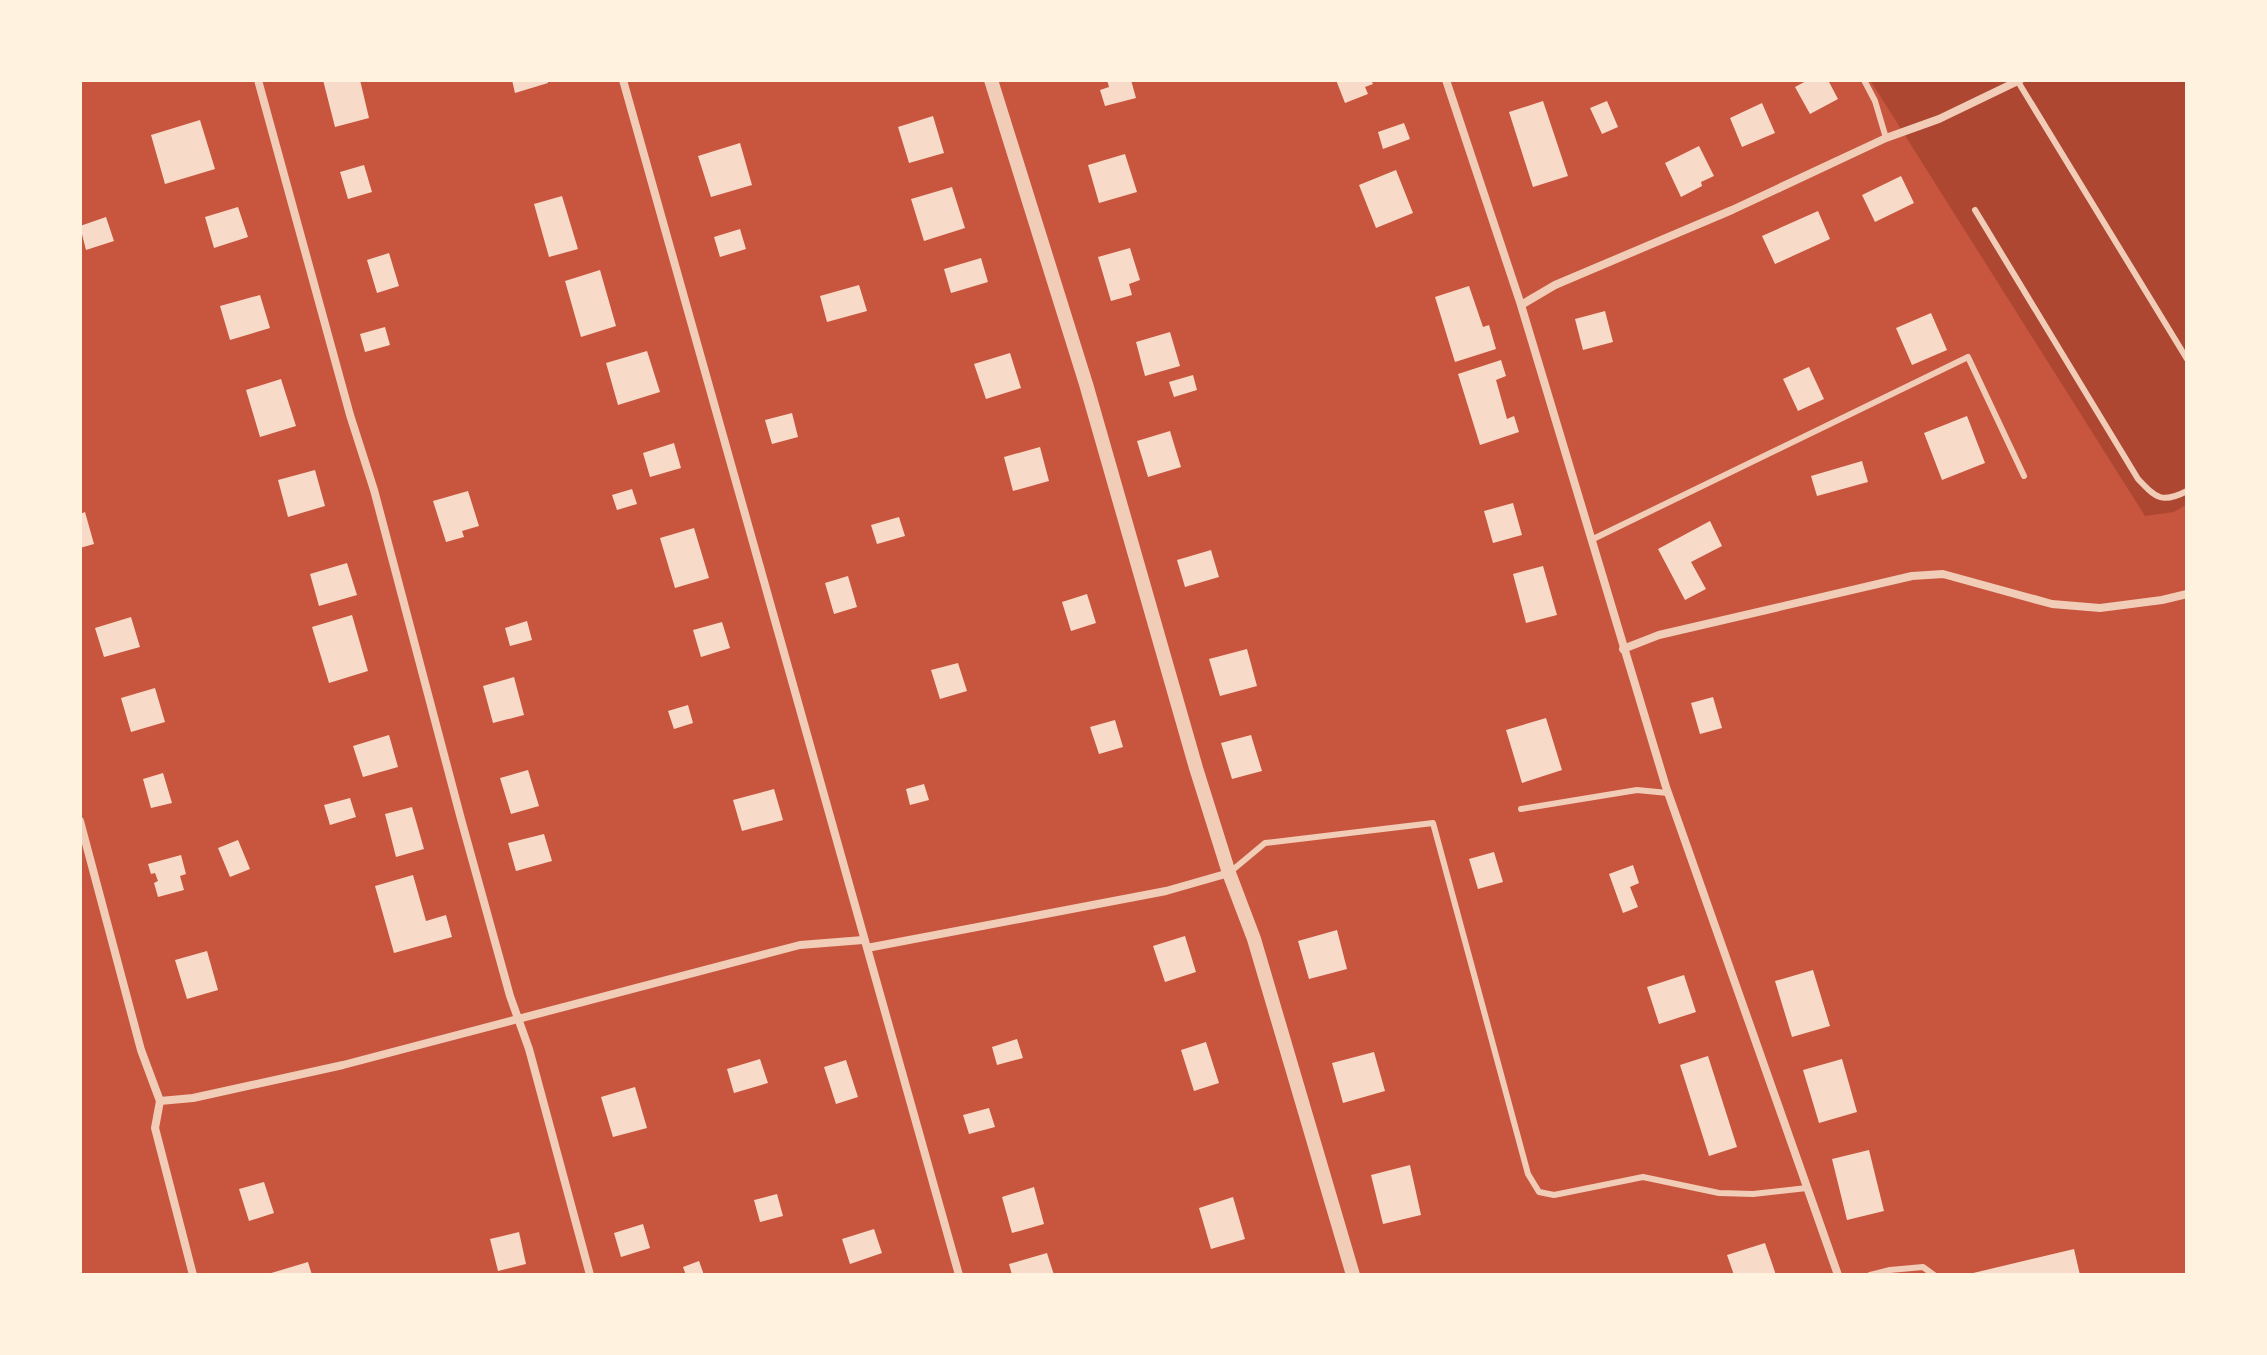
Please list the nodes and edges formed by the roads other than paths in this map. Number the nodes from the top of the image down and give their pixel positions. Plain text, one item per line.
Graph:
1 (258, 80) edge
2 (623, 80) edge
3 (991, 80) edge
4 (1446, 80) edge
5 (1864, 80) edge
6 (2018, 80) edge
7 (1886, 138) junction
8 (1975, 210) dead end
9 (1521, 305) junction
10 (2187, 359) edge
11 (2024, 476) dead end
12 (2187, 491) edge
13 (1591, 540) junction
14 (2187, 594) edge
15 (1623, 649) junction
16 (1668, 793) junction
17 (1521, 809) dead end
18 (80, 821) edge
19 (1229, 873) junction
20 (865, 944) junction
21 (519, 1019) junction
22 (160, 1101) junction
23 (1807, 1188) junction
24 (193, 1275) edge
25 (590, 1275) edge
26 (959, 1275) edge
27 (1353, 1275) edge
28 (1838, 1275) edge
29 (1870, 1275) edge
30 (1934, 1275) edge

1 - 21 street
2 - 20 street
3 - 19 street
4 - 9 street
5 - 7 lane
6 - 7 street
6 - 10 lane
7 - 9 street
8 - 12 lane
9 - 13 street
11 - 13 lane
13 - 15 street
14 - 15 street
15 - 16 street
16 - 17 lane
16 - 23 street
18 - 22 street
19 - 20 street
19 - 23 lane
19 - 27 street
20 - 21 street
20 - 26 street
21 - 22 street
21 - 25 street
22 - 24 street
23 - 28 street
29 - 30 lane

